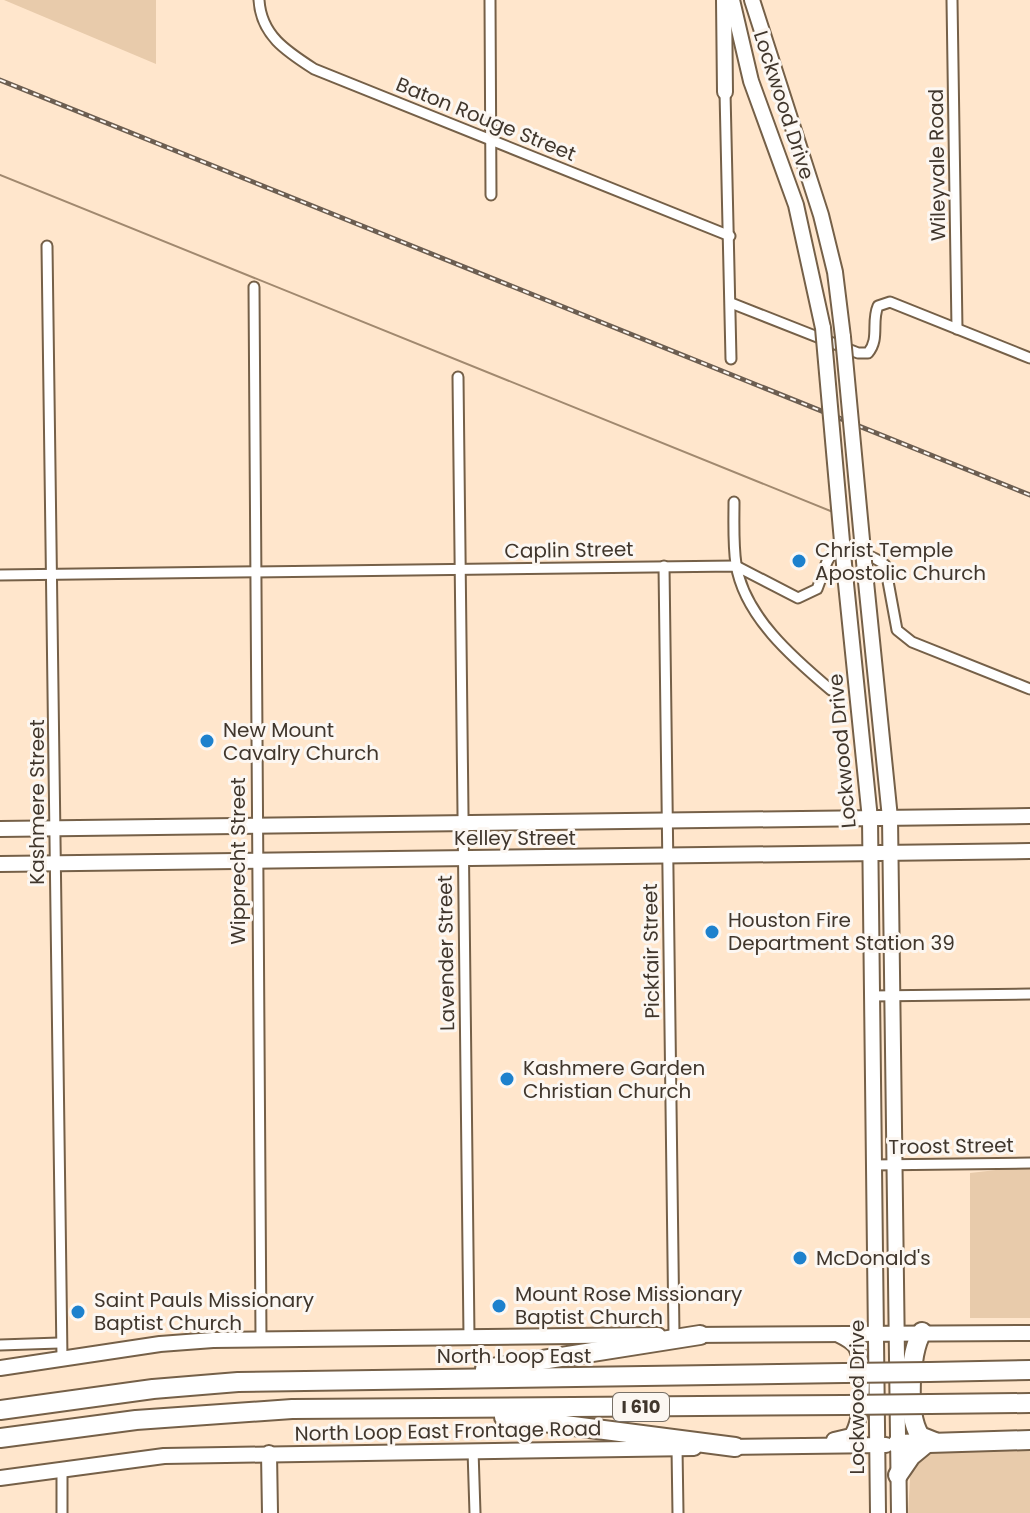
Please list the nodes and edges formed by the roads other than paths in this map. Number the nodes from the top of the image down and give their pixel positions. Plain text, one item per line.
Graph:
1 (490, 0) edge
2 (724, 0) edge
3 (732, 0) edge
4 (752, 0) edge
5 (952, 0) edge
6 (259, 1) edge
7 (760, 30) junction
8 (740, 37) junction
9 (751, 81) junction
10 (725, 92) junction
11 (493, 141) junction
12 (491, 195) dead end
13 (730, 236) junction
14 (47, 246) dead end
15 (254, 287) dead end
16 (731, 303) junction
17 (957, 329) junction
18 (1030, 358) edge
19 (731, 359) dead end
20 (458, 377) dead end
21 (734, 502) dead end
22 (664, 566) junction
23 (736, 566) junction
24 (460, 569) junction
25 (256, 572) junction
26 (53, 574) junction
27 (0, 575) edge
28 (1030, 689) edge
29 (831, 690) dead end
30 (1030, 816) edge
31 (890, 818) junction
32 (870, 819) junction
33 (667, 821) junction
34 (463, 825) junction
35 (258, 828) junction
36 (0, 829) edge
37 (56, 829) junction
38 (1030, 851) edge
39 (871, 853) junction
40 (891, 853) junction
41 (667, 857) junction
42 (463, 858) junction
43 (258, 863) junction
44 (0, 864) edge
45 (56, 864) junction
46 (1030, 994) edge
47 (871, 996) junction
48 (891, 996) junction
49 (1030, 1163) edge
50 (872, 1165) junction
51 (893, 1165) junction
52 (877, 1311) junction
53 (897, 1332) junction
54 (922, 1332) junction
55 (879, 1333) junction
56 (1030, 1333) edge
57 (842, 1334) junction
58 (674, 1335) junction
59 (700, 1335) junction
60 (469, 1337) junction
61 (261, 1338) junction
62 (0, 1345) edge
63 (61, 1350) junction
64 (0, 1368) edge
65 (1030, 1370) edge
66 (450, 1378) junction
67 (1030, 1403) edge
68 (0, 1408) edge
69 (437, 1408) junction
70 (0, 1440) edge
71 (1030, 1440) edge
72 (931, 1442) junction
73 (888, 1445) junction
74 (803, 1446) junction
75 (735, 1447) junction
76 (677, 1448) junction
77 (473, 1450) junction
78 (269, 1453) junction
79 (62, 1468) junction
80 (898, 1475) junction
81 (0, 1478) edge
82 (62, 1513) edge
83 (270, 1513) edge
84 (475, 1513) edge
85 (678, 1513) edge
86 (878, 1513) edge
87 (899, 1513) edge

1 - 11 street
2 - 10 main road
3 - 8 main road, Lockwood Drive
4 - 7 main road, Lockwood Drive
5 - 17 street, Wileyvale Road
6 - 11 street, Baton Rouge Street
7 - 8 main road
7 - 31 main road, Lockwood Drive, bridge
8 - 9 main road, Lockwood Drive
9 - 10 main road
9 - 32 main road, Lockwood Drive, bridge
10 - 13 street
11 - 12 street
11 - 13 street, Baton Rouge Street
13 - 16 street
14 - 26 street, Kashmere Street
15 - 25 street, Wipprecht Street
16 - 17 street
16 - 19 street
17 - 18 street
20 - 24 street, Lavender Street
21 - 23 street, Lockwood Drive
22 - 23 street, Caplin Street
22 - 24 street, Caplin Street
22 - 33 street, Pickfair Street
23 - 28 street, Caplin Street
23 - 29 street, Lockwood Drive
24 - 25 street, Caplin Street
24 - 34 street, Lavender Street
25 - 26 street, Caplin Street
25 - 35 street, Wipprecht Street
26 - 27 street, Caplin Street
26 - 37 street, Kashmere Street
30 - 31 main road, Kelley Street
31 - 32 main road, Kelley Street
31 - 40 main road, Lockwood Drive
32 - 33 main road, Kelley Street
32 - 39 main road, Lockwood Drive
33 - 34 main road, Kelley Street
33 - 41 street, Pickfair Street
34 - 35 main road, Kelley Street
34 - 42 street, Lavender Street
35 - 37 main road, Kelley Street
35 - 43 street, Wipprecht Street
36 - 37 main road, Kelley Street
37 - 45 street, Kashmere Street
38 - 40 main road, Kelley Street
39 - 40 main road, Kelley Street
39 - 41 main road, Kelley Street
39 - 47 main road, Lockwood Drive
40 - 48 main road, Lockwood Drive
41 - 42 main road, Kelley Street
41 - 58 street, Pickfair Street
42 - 43 main road, Kelley Street
42 - 60 street, Lavender Street
43 - 45 main road, Kelley Street
43 - 61 street, Wipprecht Street
44 - 45 main road, Kelley Street
45 - 63 street, Kashmere Street
46 - 48 street
47 - 48 street
47 - 50 main road, Lockwood Drive
48 - 51 main road, Lockwood Drive
49 - 51 street, Troost Street
50 - 51 street, Troost Street
50 - 52 main road, Lockwood Drive
51 - 53 main road, Lockwood Drive
52 - 55 main road, Lockwood Drive
52 - 57 main road
53 - 54 main road
53 - 55 main road
53 - 73 main road, Lockwood Drive
54 - 56 main road
54 - 72 highway
55 - 57 main road
55 - 73 main road, Lockwood Drive
57 - 59 main road
57 - 74 main road
58 - 59 main road
58 - 60 main road
59 - 66 highway
60 - 61 main road
61 - 63 main road
62 - 63 street
63 - 64 main road
65 - 66 highway, North Loop East / I 610, bridge
66 - 68 highway, North Loop East / I 610
67 - 69 highway, I 610, bridge
69 - 70 highway, I 610
69 - 75 highway
71 - 72 highway
72 - 73 highway
72 - 80 highway
73 - 74 main road, North Loop East Frontage Road
73 - 80 main road, Lockwood Drive
73 - 86 main road, Lockwood Drive
74 - 75 main road, North Loop East Frontage Road
75 - 76 main road, North Loop East Frontage Road
76 - 77 main road, North Loop East Frontage Road
76 - 85 street
77 - 78 main road, North Loop East Frontage Road
77 - 84 street
78 - 79 main road, North Loop East Frontage Road
78 - 83 main road
79 - 81 main road, North Loop East Frontage Road
79 - 82 street
80 - 87 main road, Lockwood Drive

